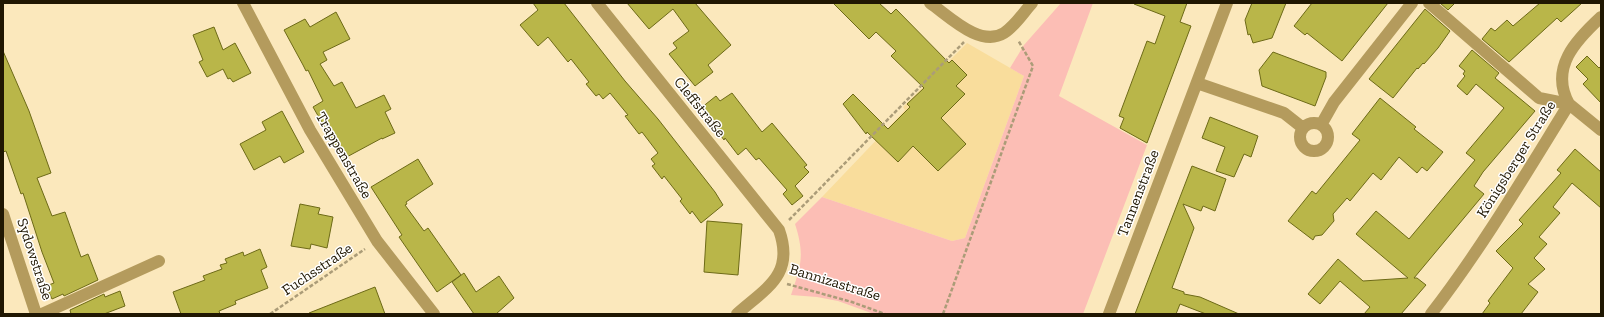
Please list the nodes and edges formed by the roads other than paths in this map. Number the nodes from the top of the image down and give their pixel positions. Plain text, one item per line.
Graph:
1 (243, 3) edge
2 (596, 3) edge
3 (930, 3) edge
4 (1032, 3) edge
5 (1227, 3) edge
6 (1412, 3) edge
7 (1428, 3) edge
8 (1601, 17) edge
9 (1197, 83) junction
10 (1569, 104) junction
11 (1321, 125) junction
12 (1304, 128) junction
13 (1601, 130) edge
14 (3, 214) edge
15 (779, 230) joint
16 (159, 261) dead end
17 (1111, 313) edge
18 (36, 314) edge
19 (42, 314) edge
20 (434, 314) edge
21 (737, 314) edge
22 (1431, 314) edge

1 - 20 street, Trappenstraße
2 - 15 street, Cleffstraße
3 - 4 street
5 - 9 street, Tannenstraße
6 - 11 street
7 - 10 street
8 - 10 street, Königsberger Straße
9 - 12 street
9 - 17 street, Tannenstraße
10 - 13 street
10 - 22 street, Königsberger Straße
11 - 12 street
11 - 12 street
14 - 18 street, Sydowstraße
15 - 21 street, Bannizastraße
16 - 19 street

